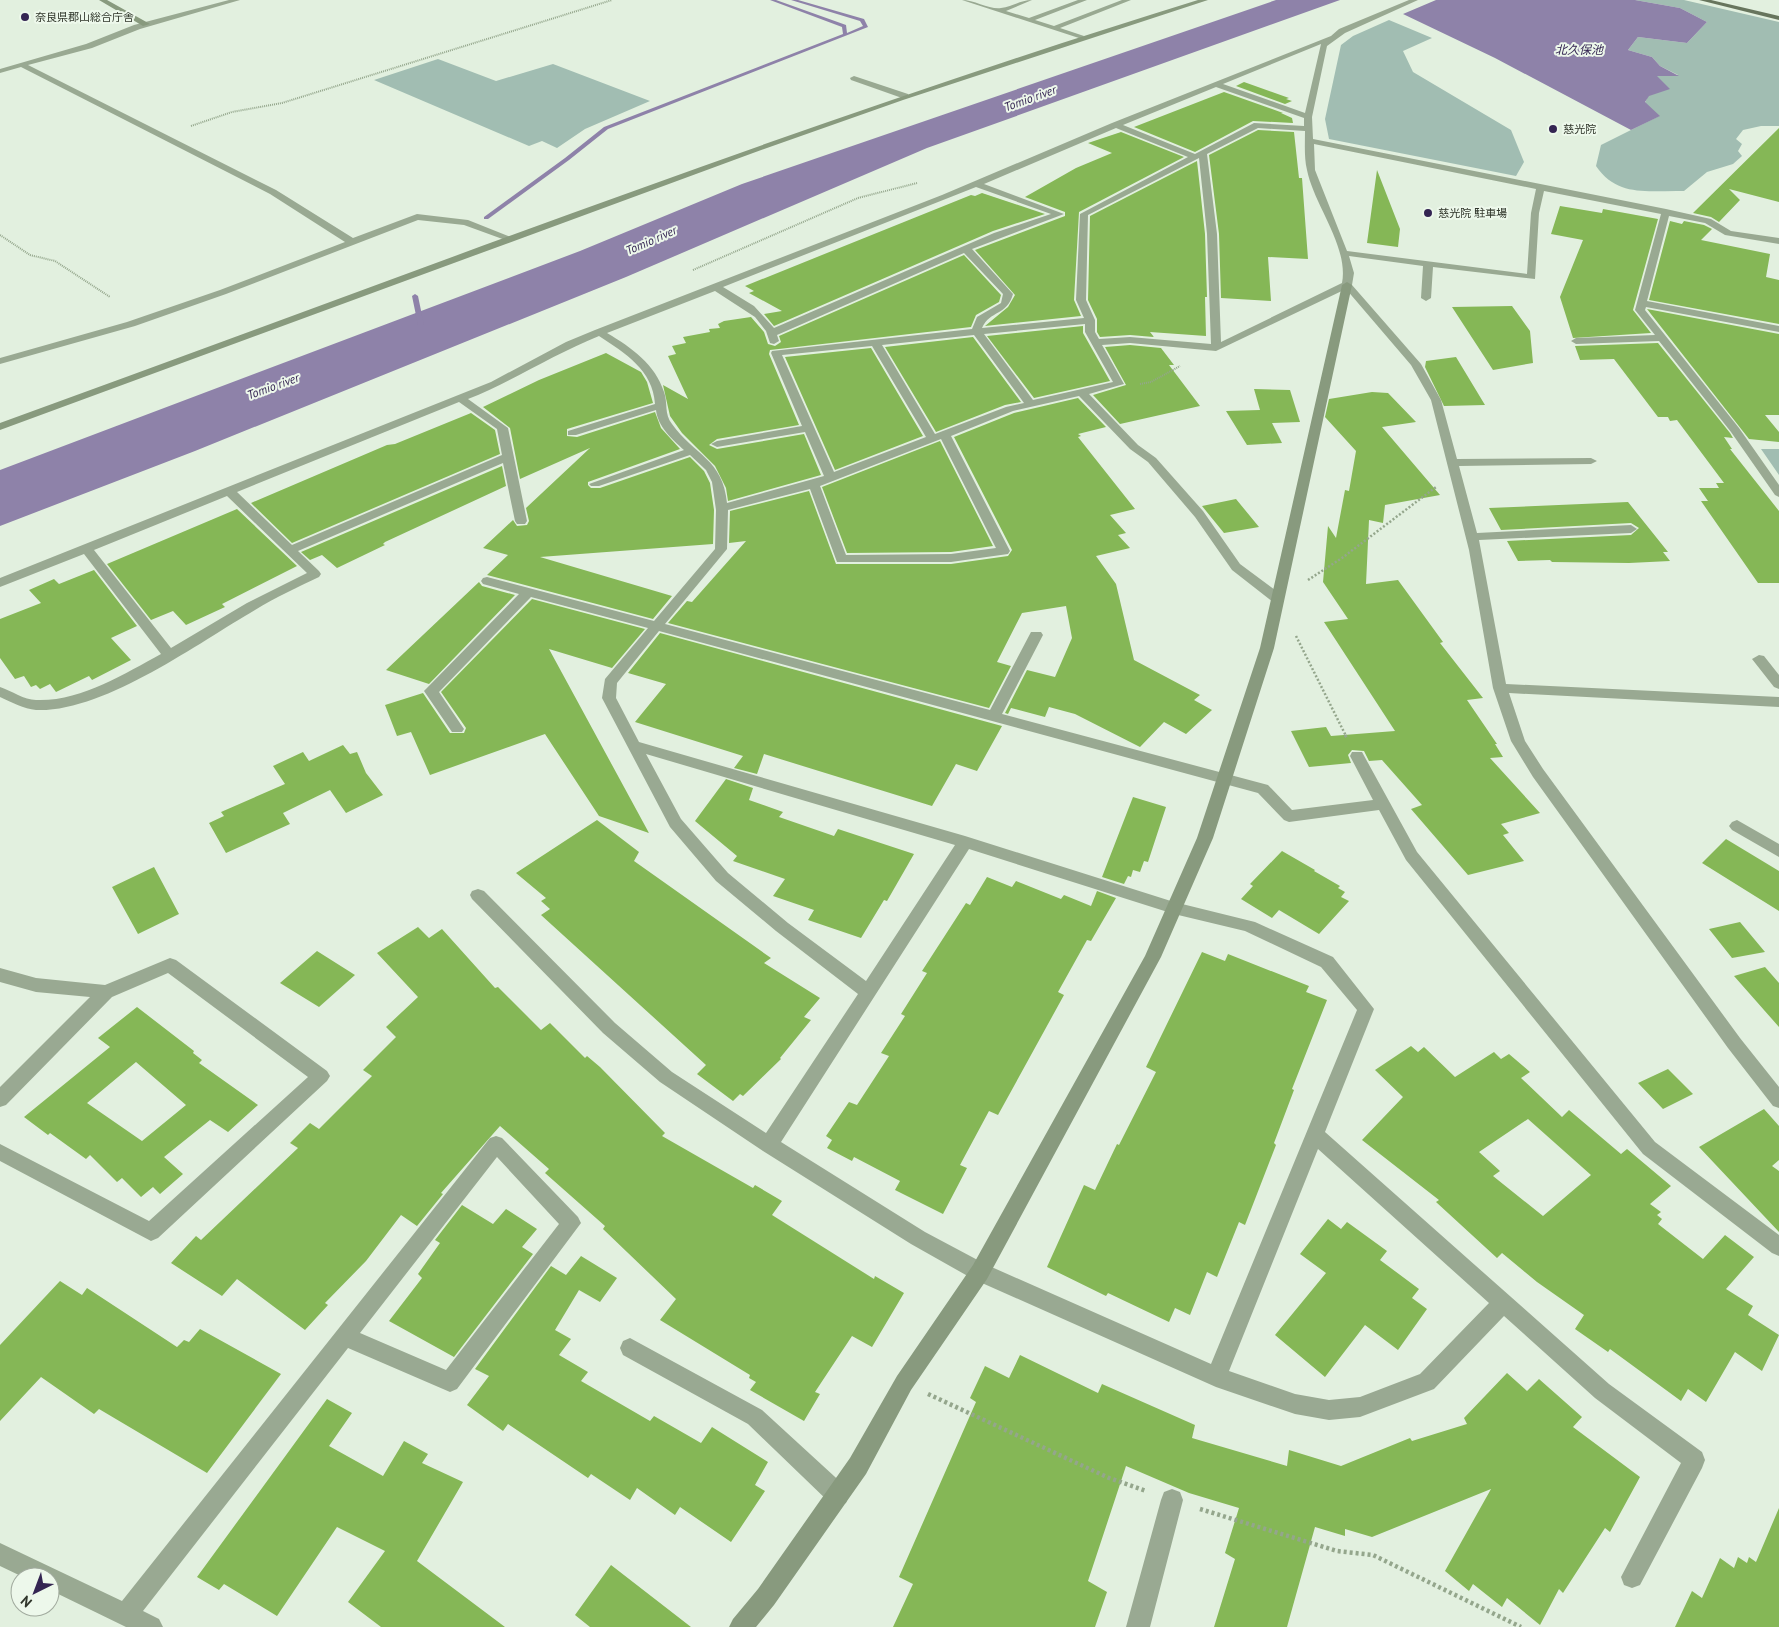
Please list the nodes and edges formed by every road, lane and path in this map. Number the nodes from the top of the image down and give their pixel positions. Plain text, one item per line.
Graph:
1 (102, 0) edge
2 (237, 0) edge
3 (612, 0) edge
4 (1029, 0) edge
5 (1086, 0) edge
6 (1128, 0) edge
7 (1205, 0) edge
8 (1416, 0) edge
9 (1702, 0) edge
10 (972, 1) edge
11 (1096, 3) dead end
12 (1110, 7) junction
13 (1000, 11) junction
14 (1779, 18) edge
15 (1030, 20) junction
16 (146, 24) junction
17 (1054, 28) junction
18 (1082, 37) junction
19 (1330, 38) junction
20 (22, 65) junction
21 (0, 71) edge
22 (854, 78) dead end
23 (1217, 85) junction
24 (905, 96) junction
25 (1308, 117) junction
26 (1115, 125) junction
27 (1308, 129) junction
28 (166, 136) junction
29 (1309, 141) junction
30 (1199, 155) junction
31 (976, 184) junction
32 (1541, 187) junction
33 (1666, 212) junction
34 (0, 235) edge
35 (511, 239) junction
36 (1779, 241) edge
37 (352, 242) junction
38 (966, 249) junction
39 (1344, 253) junction
40 (1428, 264) junction
41 (1347, 285) junction
42 (714, 286) junction
43 (110, 297) dead end
44 (1426, 298) dead end
45 (1642, 303) junction
46 (1090, 320) junction
47 (1779, 329) edge
48 (976, 330) junction
49 (598, 332) junction
50 (772, 333) junction
51 (1662, 338) junction
52 (1576, 341) dead end
53 (875, 342) junction
54 (1096, 342) junction
55 (1216, 348) junction
56 (776, 353) junction
57 (0, 361) edge
58 (1119, 384) junction
59 (1082, 393) junction
60 (460, 398) junction
61 (662, 405) junction
62 (1030, 405) junction
63 (0, 427) edge
64 (809, 428) junction
65 (572, 433) dead end
66 (945, 435) junction
67 (933, 440) junction
68 (717, 444) dead end
69 (691, 451) junction
70 (508, 457) junction
71 (1591, 461) dead end
72 (1454, 468) junction
73 (832, 478) junction
74 (595, 484) dead end
75 (814, 484) junction
76 (229, 491) junction
77 (1779, 493) edge
78 (720, 508) junction
79 (521, 521) dead end
80 (1631, 529) dead end
81 (1471, 537) junction
82 (86, 548) junction
83 (290, 550) junction
84 (487, 581) dead end
85 (0, 583) edge
86 (528, 592) junction
87 (1278, 599) junction
88 (658, 627) junction
89 (1036, 635) dead end
90 (169, 654) junction
91 (1759, 659) dead end
92 (1779, 684) edge
93 (1500, 688) junction
94 (0, 692) edge
95 (1779, 702) edge
96 (994, 716) junction
97 (457, 729) dead end
98 (636, 746) junction
99 (1357, 756) joint
100 (1226, 778) junction
101 (1382, 804) junction
102 (1737, 826) dead end
103 (964, 842) junction
104 (1779, 851) edge
105 (478, 895) dead end
106 (1174, 908) junction
107 (0, 975) edge
108 (106, 992) junction
109 (868, 992) junction
110 (0, 1099) edge
111 (1779, 1100) edge
112 (1315, 1135) junction
113 (768, 1145) junction
114 (0, 1152) edge
115 (1779, 1247) edge
116 (980, 1272) junction
117 (1503, 1303) junction
118 (345, 1336) junction
119 (630, 1348) dead end
120 (1216, 1377) junction
121 (904, 1383) junction
122 (838, 1494) junction
123 (1172, 1500) junction
124 (0, 1554) edge
125 (27, 1567) edge
126 (1632, 1577) dead end
127 (60, 1583) edge
128 (126, 1615) junction
129 (151, 1627) edge
130 (741, 1627) edge
131 (1138, 1627) edge
132 (1521, 1627) edge

1 - 16 street
2 - 16 street
3 - 28 path
4 - 13 lane
5 - 15 lane
6 - 12 lane
7 - 18 street
8 - 19 street
9 - 14 main road
10 - 13 lane
11 - 12 lane
12 - 17 lane
13 - 15 lane
15 - 17 lane
16 - 20 street
17 - 18 lane
18 - 24 street
19 - 23 street
19 - 25 street
20 - 21 street
20 - 28 street
22 - 24 street
23 - 25 street
23 - 26 street
24 - 35 street
25 - 27 street
26 - 30 street
26 - 31 street
27 - 29 street
27 - 30 street
28 - 37 street
29 - 32 street
29 - 39 street
30 - 46 street
30 - 55 street
31 - 38 street
31 - 42 street
32 - 33 street
32 - 40 street
33 - 36 street
33 - 45 street
34 - 43 path
35 - 37 street
35 - 63 street
37 - 57 street
38 - 48 street
38 - 50 street
39 - 40 street
39 - 41 street
40 - 44 street
41 - 55 street
41 - 72 street
41 - 87 street
42 - 49 street
42 - 50 street
45 - 47 street
45 - 51 street
46 - 48 street
46 - 54 street
48 - 53 street
48 - 62 street
49 - 60 street
49 - 61 street
50 - 56 street
51 - 52 street
51 - 77 street
53 - 56 street
53 - 67 street
54 - 55 street
54 - 58 street
55 - 58 path
56 - 64 street
58 - 59 street
59 - 62 street
59 - 87 street
60 - 70 street
60 - 76 street
61 - 65 street
61 - 69 street
62 - 66 street
64 - 68 street
64 - 73 street
66 - 67 street
66 - 75 street
67 - 73 street
69 - 74 street
69 - 78 street
70 - 79 street
70 - 83 street
71 - 72 street
72 - 81 street
72 - 87 path
73 - 75 street
75 - 78 street
76 - 82 street
76 - 83 street
78 - 88 street
80 - 81 street
81 - 93 street
82 - 85 street
82 - 90 street
83 - 90 street
84 - 86 street
86 - 88 street
86 - 97 street
87 - 99 path
87 - 100 street
88 - 96 street
88 - 98 street
89 - 96 street
90 - 94 street
91 - 92 street
93 - 95 street
93 - 111 street
96 - 100 street
98 - 103 street
98 - 109 street
99 - 101 street
100 - 101 street
100 - 106 street
101 - 115 street
102 - 104 street
103 - 106 street
103 - 109 street
105 - 113 street
106 - 112 street
106 - 116 street
107 - 108 street
108 - 110 street
108 - 114 street
109 - 113 street
112 - 117 street
112 - 120 street
113 - 116 street
116 - 120 street
116 - 121 street
117 - 120 street
117 - 126 street
118 - 118 street
118 - 128 street
119 - 122 street
121 - 122 street
121 - 123 path
122 - 130 street
123 - 131 street
123 - 132 path
124 - 125 street
127 - 128 street
128 - 129 street

